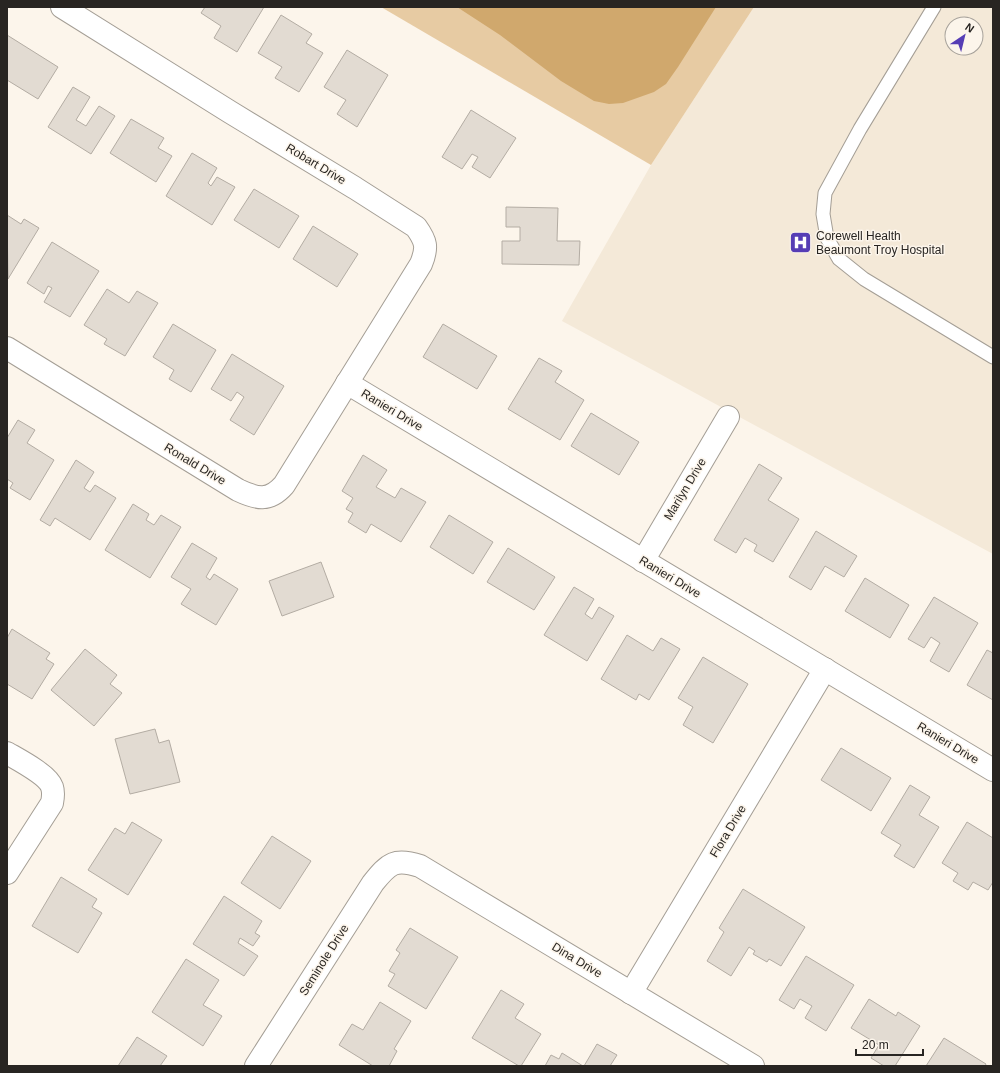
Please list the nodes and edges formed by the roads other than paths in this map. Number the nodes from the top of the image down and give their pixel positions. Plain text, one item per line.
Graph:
1 (62, 7) edge
2 (934, 7) edge
3 (7, 348) edge
4 (993, 357) edge
5 (347, 383) junction
6 (728, 417) dead end
7 (642, 560) junction
8 (825, 669) junction
9 (7, 753) edge
10 (993, 770) edge
11 (399, 862) joint
12 (7, 873) edge
13 (631, 993) junction
14 (256, 1066) edge
15 (753, 1066) edge

1 - 5 street, Robart Drive
2 - 4 lane
3 - 5 street, Ronald Drive
5 - 7 street, Ranieri Drive
6 - 7 street, Marilyn Drive
7 - 8 street, Ranieri Drive
8 - 10 street, Ranieri Drive
8 - 13 street, Flora Drive
9 - 12 street
11 - 13 street, Dina Drive
11 - 14 street, Seminole Drive
13 - 15 street, Dina Drive

